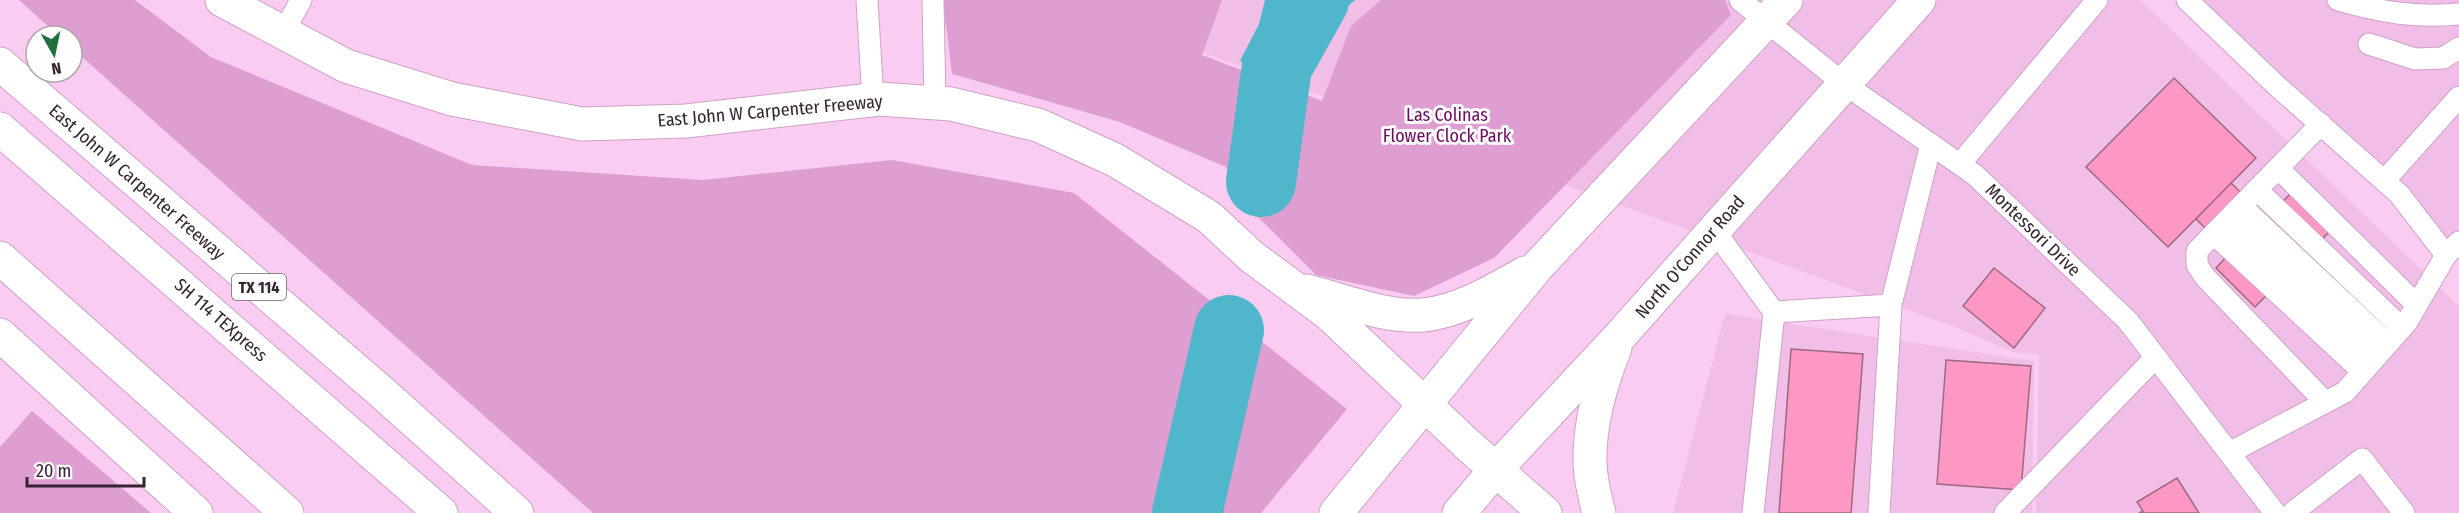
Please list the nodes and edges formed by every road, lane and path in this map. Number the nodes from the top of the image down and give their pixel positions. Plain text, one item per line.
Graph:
1 (222, 0) edge
2 (301, 0) edge
3 (867, 0) edge
4 (933, 0) edge
5 (1740, 0) edge
6 (1919, 0) edge
7 (2097, 0) edge
8 (2187, 0) edge
9 (2338, 0) edge
10 (1776, 11) edge
11 (2459, 14) edge
12 (284, 33) junction
13 (2369, 44) dead end
14 (2459, 48) edge
15 (0, 64) edge
16 (1843, 83) junction
17 (2459, 97) edge
18 (873, 100) junction
19 (935, 103) junction
20 (2321, 124) junction
21 (0, 129) edge
22 (1931, 144) junction
23 (1960, 164) junction
24 (2278, 168) junction
25 (2385, 180) junction
26 (2257, 190) junction
27 (2227, 220) junction
28 (1714, 230) junction
29 (2452, 249) edge
30 (0, 258) edge
31 (1537, 267) junction
32 (1293, 287) junction
33 (1891, 305) junction
34 (2416, 305) junction
35 (1774, 312) junction
36 (2402, 328) junction
37 (0, 335) edge
38 (1620, 336) junction
39 (2376, 357) junction
40 (2155, 358) junction
41 (2325, 402) junction
42 (1426, 405) junction
43 (2229, 453) junction
44 (1496, 469) junction
45 (196, 513) edge
46 (287, 513) edge
47 (441, 513) edge
48 (517, 513) edge
49 (1336, 513) edge
50 (1459, 513) edge
51 (1545, 513) edge
52 (1599, 513) edge
53 (1753, 513) edge
54 (1880, 513) edge
55 (2005, 513) edge
56 (2275, 513) edge
57 (2292, 513) edge
58 (2404, 513) edge

1 - 12 main road, East John W Carpenter Freeway
2 - 12 lane
3 - 18 lane
4 - 19 lane
5 - 10 lane, Montessori Drive
6 - 16 main road, North O'Connor Road
7 - 23 lane
8 - 20 lane
9 - 11 lane
10 - 16 lane, Montessori Drive
10 - 31 main road
12 - 18 main road, East John W Carpenter Freeway
13 - 14 lane
15 - 48 main road, East John W Carpenter Freeway / TX 114
16 - 22 lane, Montessori Drive
16 - 28 main road, North O'Connor Road
17 - 25 lane
18 - 19 main road, East John W Carpenter Freeway
19 - 32 main road, East John W Carpenter Freeway
20 - 24 lane
20 - 25 lane
21 - 47 main road, SH 114 TEXpress
22 - 23 lane, Montessori Drive
22 - 33 lane
23 - 40 lane, Montessori Drive
24 - 26 lane
24 - 34 lane
25 - 29 lane
26 - 27 lane
26 - 36 lane
27 - 39 lane
27 - 39 lane
27 - 41 lane
28 - 35 lane
28 - 38 main road, North O'Connor Road
29 - 34 lane
30 - 46 main road
31 - 32 main road
31 - 42 main road
32 - 42 main road, East John W Carpenter Freeway
33 - 35 lane
33 - 54 lane
34 - 36 lane
35 - 53 lane
36 - 39 lane
37 - 45 main road
38 - 44 main road, North O'Connor Road
38 - 52 main road
39 - 41 lane
40 - 43 lane, Montessori Drive
40 - 55 lane
41 - 43 lane
42 - 44 main road, East John W Carpenter Freeway
42 - 49 main road
43 - 56 lane, Montessori Drive
44 - 50 main road, North O'Connor Road
44 - 51 main road, East John W Carpenter Freeway
57 - 58 lane

